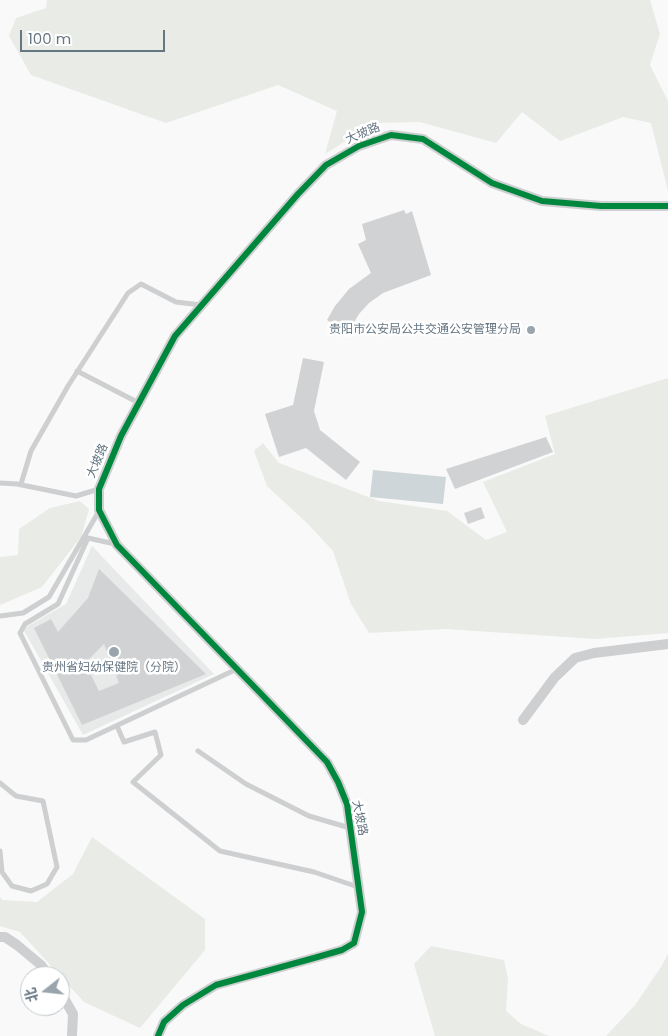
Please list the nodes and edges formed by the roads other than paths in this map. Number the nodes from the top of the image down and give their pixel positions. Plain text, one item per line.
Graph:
1 (668, 206) edge
2 (202, 305) junction
3 (77, 371) junction
4 (139, 403) junction
5 (0, 483) edge
6 (21, 484) junction
7 (98, 490) junction
8 (99, 510) junction
9 (117, 545) junction
10 (0, 616) edge
11 (668, 644) edge
12 (238, 669) junction
13 (523, 720) dead end
14 (118, 726) junction
15 (198, 751) dead end
16 (0, 783) edge
17 (351, 828) junction
18 (0, 851) edge
19 (359, 887) junction
20 (0, 937) edge
21 (42, 966) edge
22 (70, 1009) edge
23 (72, 1036) edge
24 (158, 1036) edge

1 - 2 street, 大坡路
2 - 3 lane
2 - 4 street, 大坡路
3 - 4 lane
3 - 6 lane
4 - 7 street, 大坡路
5 - 6 lane
6 - 7 lane
7 - 8 street, 大坡路
8 - 9 street, 大坡路
8 - 10 lane
9 - 12 street, 大坡路
9 - 14 lane
11 - 13 street
12 - 14 lane
12 - 17 street, 大坡路
14 - 19 lane
15 - 17 lane
16 - 18 lane
17 - 19 street, 大坡路
19 - 24 street, 大坡路
20 - 21 street
22 - 23 street

